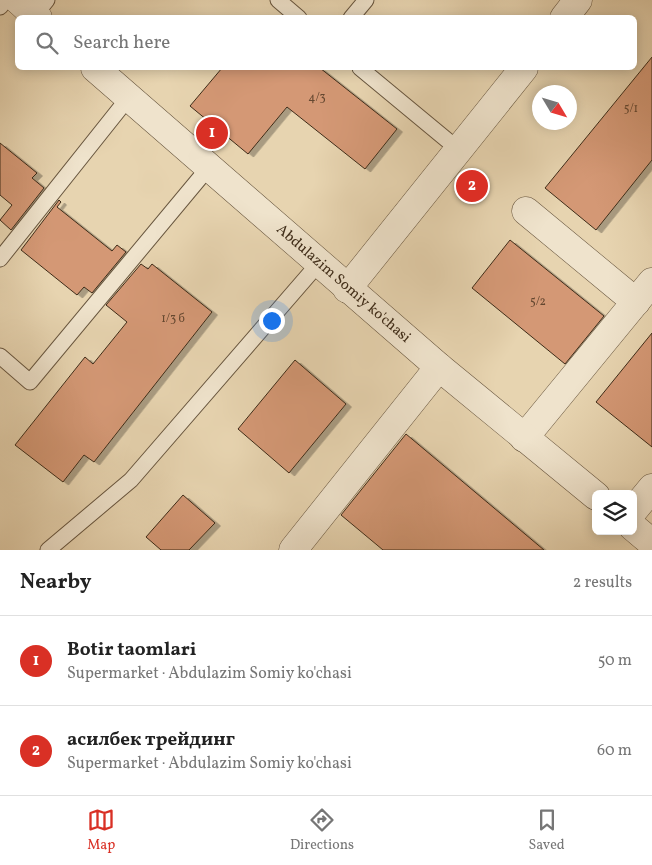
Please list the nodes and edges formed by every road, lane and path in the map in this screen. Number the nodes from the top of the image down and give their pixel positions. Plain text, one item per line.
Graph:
1 (6, 0) edge
2 (278, 0) edge
3 (366, 0) edge
4 (578, 0) edge
5 (0, 7) edge
6 (296, 15) edge
7 (354, 15) edge
8 (566, 15) edge
9 (97, 70) edge
10 (362, 70) edge
11 (522, 70) edge
12 (129, 97) junction
13 (459, 150) junction
14 (209, 167) junction
15 (526, 211) dead end
16 (0, 259) edge
17 (319, 263) junction
18 (347, 289) junction
19 (644, 292) edge
20 (0, 356) edge
21 (439, 367) junction
22 (524, 438) junction
23 (652, 488) edge
24 (592, 493) edge
25 (637, 506) edge
26 (637, 530) edge
27 (652, 543) edge
28 (48, 550) edge
29 (293, 550) edge

1 - 5 lane
2 - 6 lane
3 - 7 lane
4 - 8 street
9 - 12 street, Abdulazim Somiy ko'chasi
10 - 13 lane
11 - 13 street
12 - 14 street, Abdulazim Somiy ko'chasi
12 - 16 lane
13 - 18 street
14 - 17 street, Abdulazim Somiy ko'chasi
14 - 20 lane
15 - 19 street
17 - 18 street, Abdulazim Somiy ko'chasi
17 - 28 lane
18 - 21 street, Abdulazim Somiy ko'chasi
19 - 22 street
21 - 22 street, Abdulazim Somiy ko'chasi
21 - 29 street
22 - 24 street, Abdulazim Somiy ko'chasi
23 - 25 street
26 - 27 street

